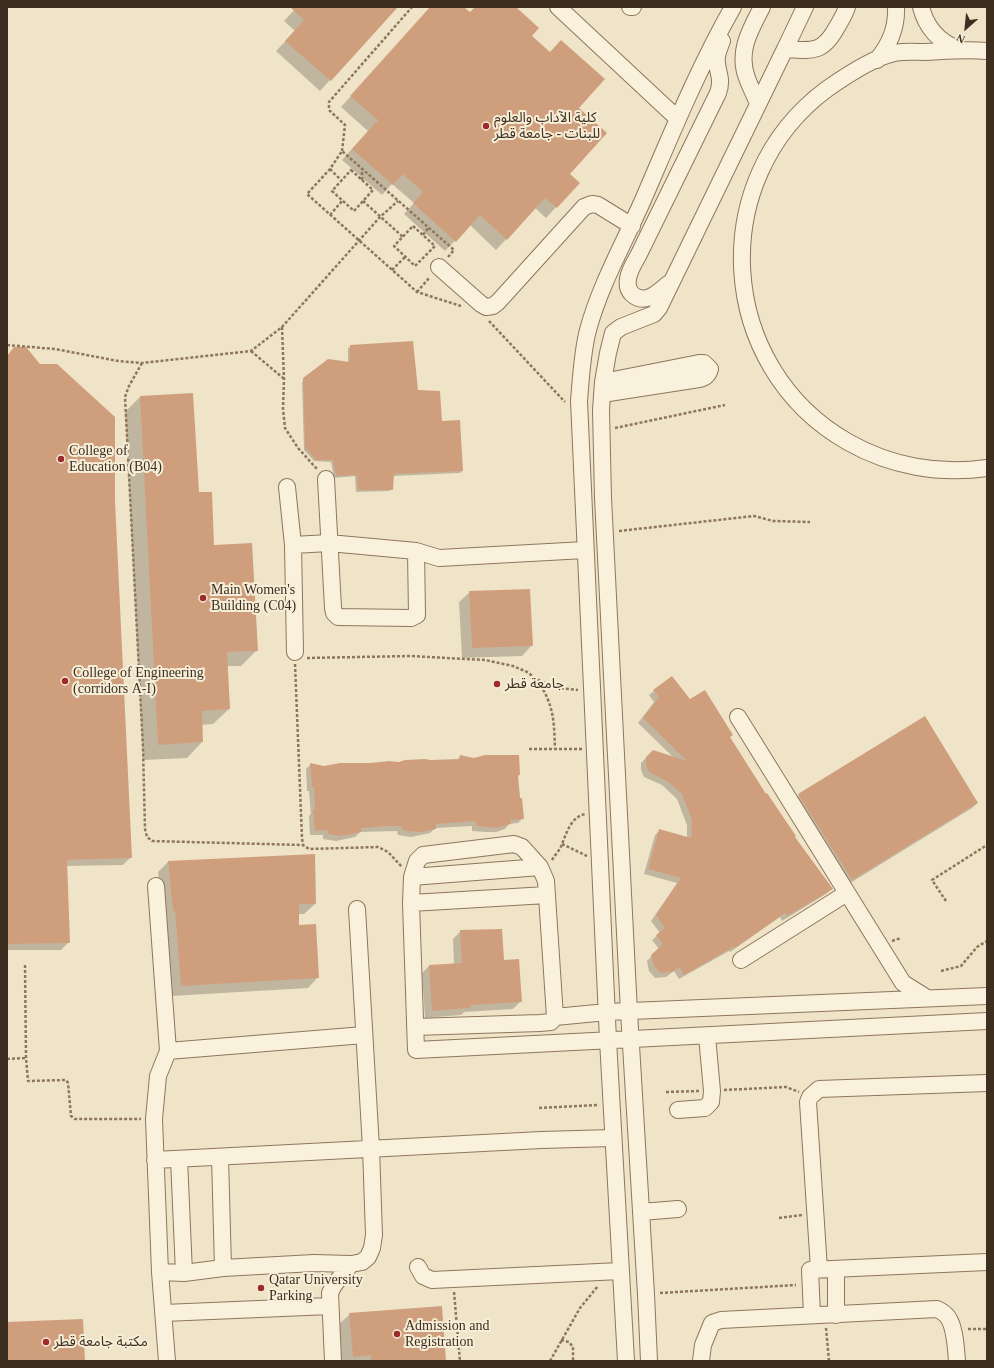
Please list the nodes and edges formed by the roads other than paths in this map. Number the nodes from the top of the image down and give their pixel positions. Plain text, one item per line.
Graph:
1 (558, 7) edge
2 (762, 7) edge
3 (805, 7) edge
4 (847, 7) edge
5 (896, 7) edge
6 (921, 7) edge
7 (731, 11) edge
8 (785, 49) junction
9 (958, 50) junction
10 (987, 51) edge
11 (877, 60) junction
12 (758, 104) junction
13 (678, 119) junction
14 (632, 226) junction
15 (439, 267) road end
16 (672, 280) junction
17 (602, 388) junction
18 (987, 468) edge
19 (326, 480) road end
20 (287, 487) dead end
21 (582, 498) junction
22 (602, 498) junction
23 (329, 544) junction
24 (293, 545) junction
25 (585, 550) junction
26 (416, 551) junction
27 (295, 655) road end
28 (738, 717) dead end
29 (541, 870) junction
30 (412, 877) junction
31 (156, 886) dead end
32 (848, 893) junction
33 (547, 895) junction
34 (410, 903) junction
35 (357, 909) dead end
36 (741, 960) dead end
37 (987, 996) edge
38 (927, 998) junction
39 (834, 1003) junction
40 (607, 1012) junction
41 (630, 1012) junction
42 (555, 1016) junction
43 (987, 1021) edge
44 (488, 1025) junction
45 (416, 1027) junction
46 (835, 1029) junction
47 (364, 1034) junction
48 (707, 1036) junction
49 (632, 1039) junction
50 (608, 1040) junction
51 (489, 1046) junction
52 (168, 1051) junction
53 (634, 1075) junction
54 (610, 1076) junction
55 (987, 1083) edge
56 (678, 1110) dead end
57 (613, 1138) junction
58 (371, 1148) junction
59 (220, 1157) junction
60 (179, 1159) junction
61 (155, 1160) junction
62 (639, 1184) junction
63 (616, 1185) junction
64 (678, 1210) dead end
65 (641, 1212) junction
66 (987, 1262) edge
67 (314, 1263) junction
68 (351, 1264) junction
69 (418, 1267) dead end
70 (223, 1268) junction
71 (836, 1269) junction
72 (620, 1271) junction
73 (160, 1272) junction
74 (184, 1273) junction
75 (813, 1275) junction
76 (330, 1300) junction
77 (164, 1313) junction
78 (824, 1315) junction
79 (166, 1361) edge
80 (333, 1361) edge
81 (626, 1361) edge
82 (649, 1361) edge
83 (700, 1361) edge
84 (957, 1361) edge

1 - 13 street
2 - 12 street
3 - 8 street
4 - 8 street
5 - 11 street
6 - 9 street
7 - 13 street
7 - 16 street
8 - 12 street
9 - 10 street
9 - 11 street
11 - 18 street
12 - 16 street
13 - 14 street
14 - 15 street
14 - 21 street
16 - 17 street
17 - 17 street
17 - 22 street
19 - 23 street
20 - 24 street
21 - 22 street
21 - 25 street
22 - 41 street
23 - 24 street
23 - 26 street
23 - 26 street
24 - 27 street
25 - 26 street
25 - 40 street
28 - 32 street
29 - 30 street
29 - 30 street
29 - 33 street
30 - 34 street
31 - 52 street
32 - 36 street
32 - 38 street
33 - 34 street
33 - 42 street
34 - 45 street
35 - 47 street
37 - 38 street
38 - 39 street
39 - 41 street
39 - 46 street
40 - 41 street
40 - 42 street
40 - 50 street
41 - 49 street
42 - 44 street
43 - 46 street
44 - 45 street
44 - 51 street
45 - 51 street
46 - 48 street
47 - 52 street
47 - 58 street
48 - 49 street
48 - 56 street
49 - 50 street
49 - 53 street
50 - 51 street
50 - 54 street
52 - 61 street
53 - 54 street
53 - 62 street
54 - 57 street
55 - 75 street
57 - 58 street
57 - 63 street
58 - 59 street
58 - 68 street
59 - 60 street
59 - 70 street
60 - 61 street
60 - 74 street
61 - 73 street
62 - 63 street
62 - 65 street
63 - 72 street
64 - 65 street
65 - 82 street
66 - 71 street
67 - 68 street
67 - 70 street
67 - 76 street
68 - 76 street
69 - 72 street
70 - 74 street
71 - 75 street
71 - 78 street
72 - 81 street
73 - 74 street
73 - 77 street
75 - 78 street
76 - 77 street
76 - 80 street
77 - 79 street
78 - 83 street
78 - 84 street

